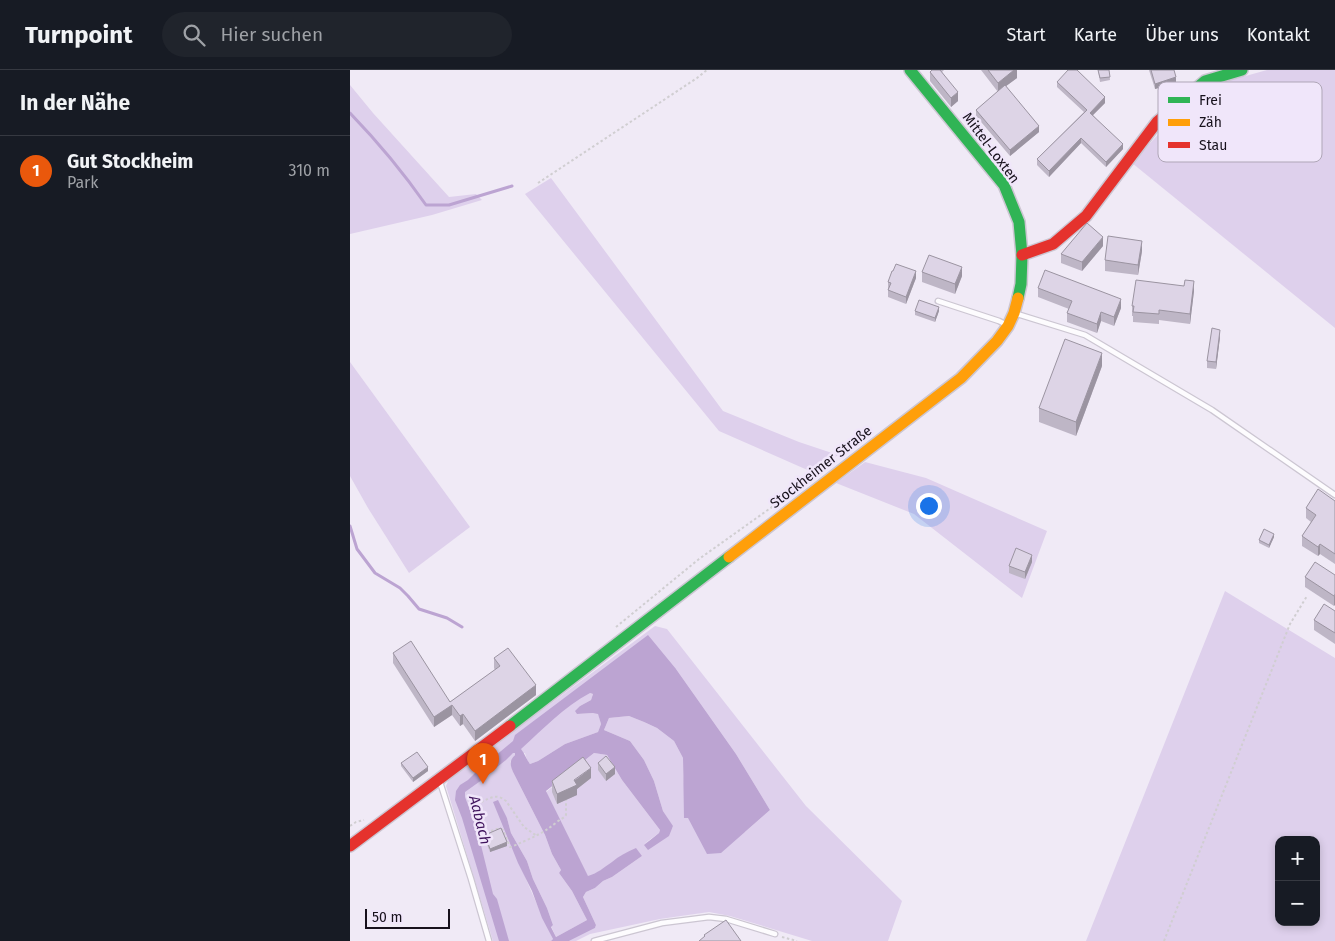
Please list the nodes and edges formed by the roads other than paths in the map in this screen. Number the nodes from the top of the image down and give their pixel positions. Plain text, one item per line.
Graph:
1 (910, 70) edge
2 (1242, 70) edge
3 (1205, 82) edge
4 (1158, 121) edge
5 (1022, 255) junction
6 (938, 301) dead end
7 (1014, 312) junction
8 (1008, 326) junction
9 (1335, 495) edge
10 (439, 780) junction
11 (350, 846) edge
12 (775, 934) road end
13 (489, 941) edge
14 (594, 941) edge

1 - 5 street, Mittel-Loxten
2 - 3 street
4 - 5 street
5 - 7 street, Stockheimer Straße
6 - 8 lane
7 - 8 street, Stockheimer Straße
7 - 9 lane
8 - 10 street, Stockheimer Straße
10 - 11 street, Stockheimer Straße
10 - 13 lane
12 - 14 lane

